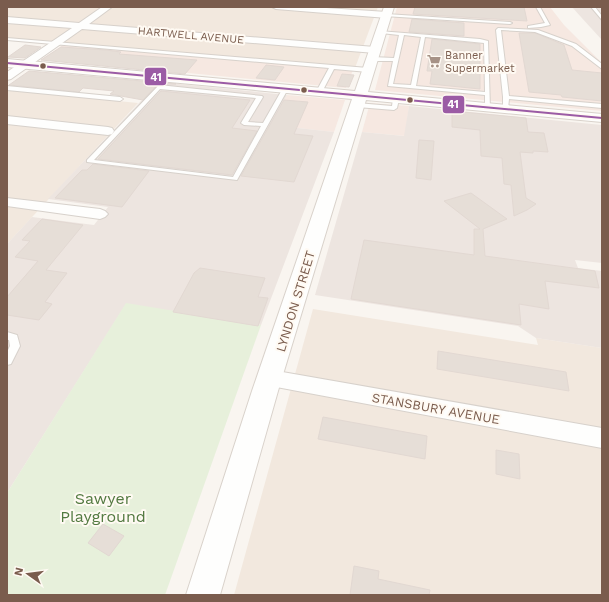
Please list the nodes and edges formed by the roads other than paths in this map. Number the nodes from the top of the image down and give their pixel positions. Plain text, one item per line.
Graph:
1 (108, 7) edge
2 (276, 7) edge
3 (538, 7) edge
4 (593, 7) edge
5 (387, 12) edge
6 (602, 19) edge
7 (7, 20) edge
8 (80, 26) junction
9 (381, 32) junction
10 (402, 34) junction
11 (423, 36) junction
12 (7, 39) edge
13 (56, 43) junction
14 (372, 59) junction
15 (396, 60) junction
16 (7, 63) edge
17 (24, 64) junction
18 (332, 66) junction
19 (602, 67) edge
20 (7, 77) edge
21 (7, 88) edge
22 (413, 88) junction
23 (285, 89) junction
24 (319, 92) junction
25 (421, 95) junction
26 (120, 99) dead end
27 (358, 100) junction
28 (488, 101) junction
29 (505, 103) junction
30 (602, 106) edge
31 (602, 118) edge
32 (7, 120) edge
33 (265, 125) junction
34 (108, 131) dead end
35 (7, 202) edge
36 (100, 214) dead end
37 (7, 336) edge
38 (7, 361) edge
39 (270, 378) junction
40 (602, 438) edge
41 (203, 595) edge

1 - 8 street
2 - 5 street
3 - 5 lane
4 - 6 lane
5 - 9 street, LYNDON STREET
7 - 8 street, HARTWELL AVENUE
8 - 13 street
8 - 14 street, HARTWELL AVENUE
9 - 10 lane
9 - 14 street, LYNDON STREET
10 - 11 lane
10 - 15 lane
11 - 22 lane
11 - 28 lane
12 - 13 lane
13 - 17 street
13 - 18 lane
14 - 15 lane
14 - 18 lane
14 - 27 street, LYNDON STREET
15 - 22 lane
16 - 17 street
17 - 20 street
17 - 23 street
18 - 24 lane
19 - 29 lane
21 - 26 lane
22 - 25 lane
23 - 24 street
23 - 33 lane
24 - 27 street
25 - 27 street
25 - 28 street
27 - 39 street, LYNDON STREET
28 - 29 street
29 - 30 lane
29 - 31 street
32 - 34 street
33 - 33 lane
35 - 36 street
37 - 38 lane
39 - 40 street, STANSBURY AVENUE
39 - 41 street, LYNDON STREET

